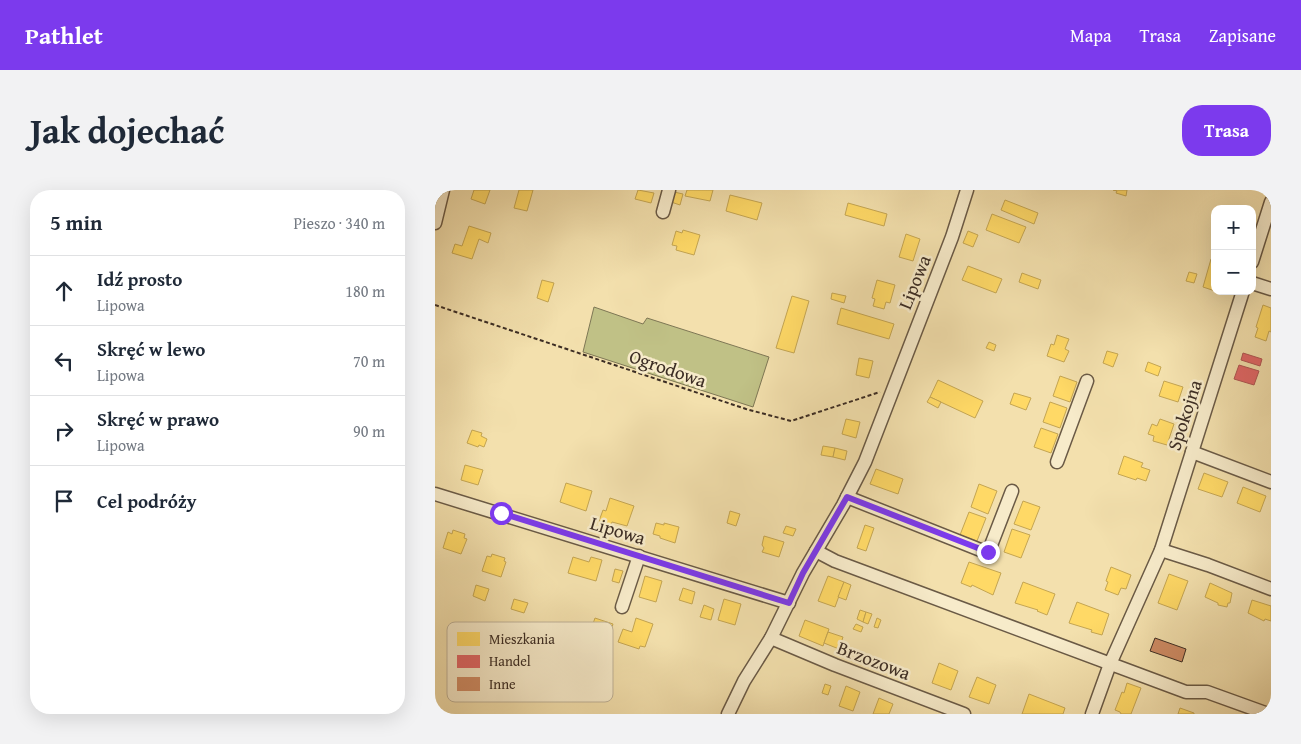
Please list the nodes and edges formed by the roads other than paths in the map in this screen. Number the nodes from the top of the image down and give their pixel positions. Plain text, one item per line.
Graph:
1 (443, 190) edge
2 (669, 190) edge
3 (967, 190) edge
4 (1271, 202) edge
5 (663, 212) dead end
6 (435, 223) edge
7 (1256, 250) edge
8 (1256, 284) edge
9 (1271, 289) edge
10 (1242, 295) edge
11 (1087, 381) dead end
12 (1192, 452) junction
13 (1057, 462) dead end
14 (1271, 482) edge
15 (1012, 491) dead end
16 (435, 494) edge
17 (847, 497) junction
18 (1161, 550) junction
19 (816, 551) junction
20 (639, 556) junction
21 (1271, 589) edge
22 (789, 603) junction
23 (622, 606) dead end
24 (771, 638) junction
25 (1110, 664) junction
26 (1093, 712) edge
27 (728, 714) edge
28 (964, 714) edge
29 (1268, 714) edge

1 - 6 street
2 - 5 street
3 - 17 street, Lipowa
4 - 7 street
8 - 9 street
10 - 12 street, Spokojna
11 - 13 street
12 - 14 street
12 - 18 street, Spokojna
15 - 17 street
16 - 20 street, Lipowa
17 - 19 street, Lipowa
18 - 21 street
18 - 25 street, Spokojna
19 - 22 street, Lipowa
19 - 25 street
20 - 22 street, Lipowa
20 - 23 street
22 - 24 street, Lipowa
24 - 27 street, Lipowa
24 - 28 street, Brzozowa
25 - 26 street, Spokojna
25 - 29 street

